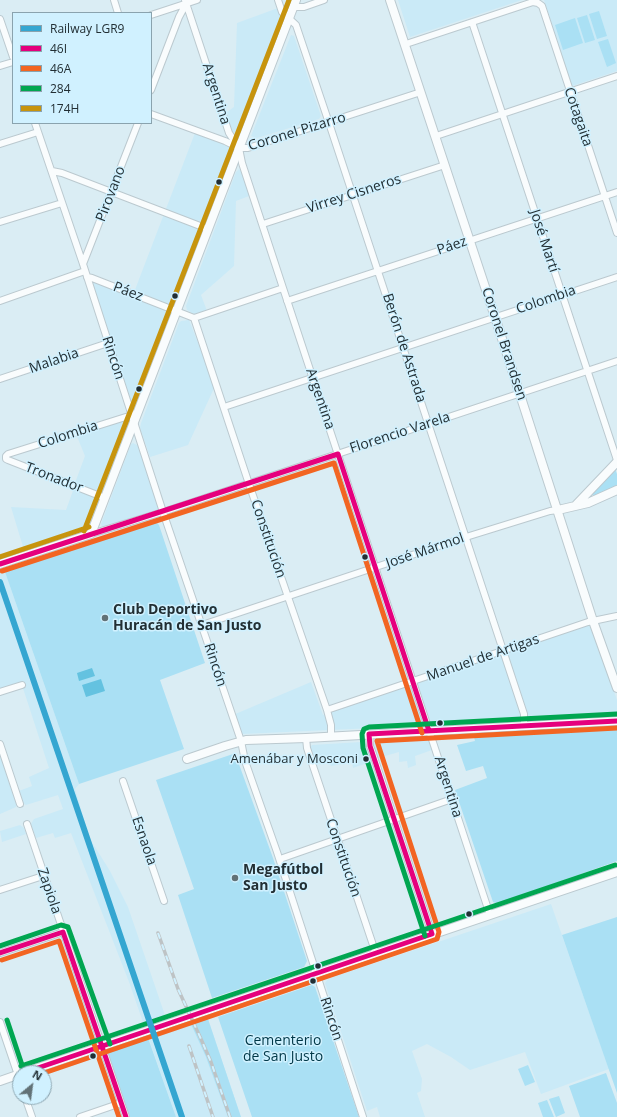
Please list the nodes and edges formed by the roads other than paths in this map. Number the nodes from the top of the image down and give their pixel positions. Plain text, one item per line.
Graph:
1 (114, 0) edge
2 (197, 0) edge
3 (278, 0) edge
4 (324, 0) edge
5 (390, 0) edge
6 (186, 2) edge
7 (294, 4) edge
8 (118, 12) edge
9 (152, 15) edge
10 (289, 18) junction
11 (0, 19) edge
12 (472, 22) junction
13 (406, 44) junction
14 (12, 54) edge
15 (12, 62) edge
16 (0, 66) edge
17 (617, 76) edge
18 (152, 87) edge
19 (570, 91) junction
20 (421, 92) junction
21 (152, 114) edge
22 (502, 114) junction
23 (329, 123) junction
24 (35, 124) edge
25 (138, 124) edge
26 (38, 132) junction
27 (436, 136) junction
28 (0, 144) edge
29 (239, 148) junction
30 (445, 165) junction
31 (52, 171) junction
32 (617, 192) edge
33 (112, 193) junction
34 (352, 194) junction
35 (605, 196) junction
36 (62, 203) junction
37 (536, 218) junction
38 (0, 222) edge
39 (263, 224) junction
40 (208, 229) junction
41 (617, 233) edge
42 (470, 240) junction
43 (83, 264) junction
44 (378, 272) junction
45 (86, 274) junction
46 (617, 277) edge
47 (283, 288) junction
48 (562, 295) junction
49 (0, 301) edge
50 (287, 301) junction
51 (177, 311) junction
52 (495, 317) junction
53 (194, 318) junction
54 (108, 343) junction
55 (403, 348) junction
56 (617, 360) edge
57 (587, 370) junction
58 (313, 378) junction
59 (0, 379) edge
60 (520, 393) junction
61 (224, 407) junction
62 (133, 419) junction
63 (429, 424) junction
64 (338, 454) junction
65 (6, 456) joint
66 (617, 461) edge
67 (249, 484) junction
68 (617, 490) edge
69 (105, 498) junction
70 (575, 506) junction
71 (558, 510) junction
72 (163, 512) junction
73 (91, 534) junction
74 (466, 537) junction
75 (0, 564) edge
76 (376, 568) junction
77 (288, 597) junction
78 (617, 616) edge
79 (594, 621) junction
80 (202, 625) junction
81 (502, 651) junction
82 (412, 682) junction
83 (22, 685) dead end
84 (617, 688) edge
85 (0, 692) edge
86 (327, 710) junction
87 (617, 721) edge
88 (524, 726) junction
89 (429, 731) junction
90 (369, 734) junction
91 (331, 737) junction
92 (306, 738) junction
93 (241, 741) junction
94 (0, 744) edge
95 (187, 759) dead end
96 (123, 781) dead end
97 (452, 799) junction
98 (20, 804) dead end
99 (394, 819) junction
100 (27, 824) dead end
101 (337, 839) junction
102 (280, 859) junction
103 (617, 872) edge
104 (44, 876) junction
105 (0, 890) edge
106 (164, 901) dead end
107 (490, 915) junction
108 (63, 932) junction
109 (432, 934) junction
110 (0, 953) edge
111 (376, 954) junction
112 (316, 974) junction
113 (0, 1022) edge
114 (103, 1046) junction
115 (16, 1065) edge
116 (50, 1065) edge
117 (12, 1078) edge
118 (0, 1081) edge
119 (121, 1103) junction
120 (28, 1105) edge
121 (32, 1117) edge
122 (80, 1117) edge
123 (126, 1117) edge
124 (363, 1117) edge

1 - 8 street
2 - 6 street
3 - 10 street, Berón de Astrada
4 - 7 street
5 - 13 street, Coronel Brandsen
6 - 9 street
6 - 18 street
6 - 29 street, Argentina
7 - 10 street
10 - 23 street, Berón de Astrada
10 - 29 street
11 - 14 street
12 - 13 street
12 - 19 street, Cotagaita
12 - 22 street, José Martí
13 - 20 street, Coronel Brandsen
15 - 16 street
17 - 19 street
19 - 22 street
19 - 35 street, Cotagaita
20 - 23 street, Coronel Pizarro
20 - 27 street, Coronel Brandsen
21 - 29 street, Coronel Pizarro
22 - 27 street
22 - 37 street, José Martí
23 - 29 street, Coronel Pizarro
23 - 34 street, Berón de Astrada
24 - 26 street, Rincón
25 - 33 street, Pirovano
26 - 28 street
26 - 31 street, Rincón
27 - 30 street, Coronel Brandsen
29 - 39 street, Argentina
29 - 40 street
30 - 34 street, Virrey Cisneros
30 - 42 street, Coronel Brandsen
31 - 33 street
31 - 36 street, Rincón
32 - 35 street, Páez
33 - 40 street
33 - 43 street, Pirovano
34 - 39 street, Virrey Cisneros
34 - 44 street, Berón de Astrada
35 - 37 street, Páez
35 - 41 street, Cotagaita
36 - 38 street
36 - 43 street, Rincón
37 - 42 street, Páez
37 - 48 street, José Martí
39 - 47 street, Argentina
40 - 51 street
42 - 44 street, Páez
42 - 52 street, Coronel Brandsen
43 - 45 street, Rincón
44 - 50 street, Páez
44 - 55 street, Berón de Astrada
45 - 49 street
45 - 51 street, Páez
45 - 54 street, Rincón
46 - 48 street, Colombia
47 - 50 street, Argentina
47 - 53 street
48 - 52 street, Colombia
48 - 57 street, José Martí
50 - 58 street, Argentina
51 - 53 street, Páez
51 - 62 street
52 - 55 street, Colombia
52 - 60 street, Coronel Brandsen
53 - 61 street, Constitución
54 - 59 street, Malabia
54 - 62 street, Rincón
55 - 58 street, Colombia
55 - 63 street, Berón de Astrada
56 - 57 street, Florencio Varela
57 - 60 street, Florencio Varela
57 - 66 street, José Martí
58 - 61 street, Colombia
58 - 64 street, Argentina
60 - 63 street, Florencio Varela
60 - 71 street, Coronel Brandsen
61 - 67 street, Constitución
62 - 65 street, Colombia
62 - 69 street
62 - 72 street, Rincón
63 - 64 street, Florencio Varela
63 - 74 street, Berón de Astrada
64 - 67 street, Florencio Varela
64 - 76 street, Argentina
65 - 69 street, Tronador
66 - 70 street
67 - 72 street, Florencio Varela
67 - 77 street, Constitución
68 - 70 street
69 - 73 street
70 - 71 street
71 - 74 street, José Mármol
71 - 79 street, Coronel Brandsen
72 - 73 street, Florencio Varela
72 - 80 street, Rincón
73 - 75 street, Florencio Varela
74 - 76 street, José Mármol
74 - 81 street, Berón de Astrada
76 - 77 street, José Mármol
76 - 82 street, Argentina
77 - 80 street, José Mármol
77 - 86 street, Constitución
78 - 79 street, Manuel de Artigas
79 - 81 street, Manuel de Artigas
79 - 84 street, Coronel Brandsen
80 - 93 street, Rincón
81 - 82 street, Manuel de Artigas
81 - 88 street, Berón de Astrada
82 - 86 street, Manuel de Artigas
82 - 89 street, Argentina
83 - 85 street
86 - 91 street, Constitución
87 - 88 street
88 - 89 street
89 - 90 street
89 - 97 street, Argentina
90 - 91 street
90 - 99 street
91 - 92 street
92 - 93 street
92 - 101 street, Constitución
93 - 95 street
93 - 102 street, Rincón
94 - 98 street
96 - 106 street, Esnaola
97 - 99 street
97 - 107 street, Argentina
99 - 101 street
99 - 109 street
100 - 104 street, Zapiola
101 - 102 street
101 - 111 street, Constitución
102 - 112 street, Rincón
103 - 107 street
104 - 105 street
104 - 108 street, Zapiola
107 - 109 street
108 - 110 street
108 - 114 street, Zapiola
109 - 111 street
111 - 112 street
112 - 114 street
112 - 124 street, Rincón
113 - 115 street
114 - 116 street
114 - 119 street, Zapiola
117 - 118 street
119 - 122 street
119 - 123 street, Zapiola
120 - 121 street

